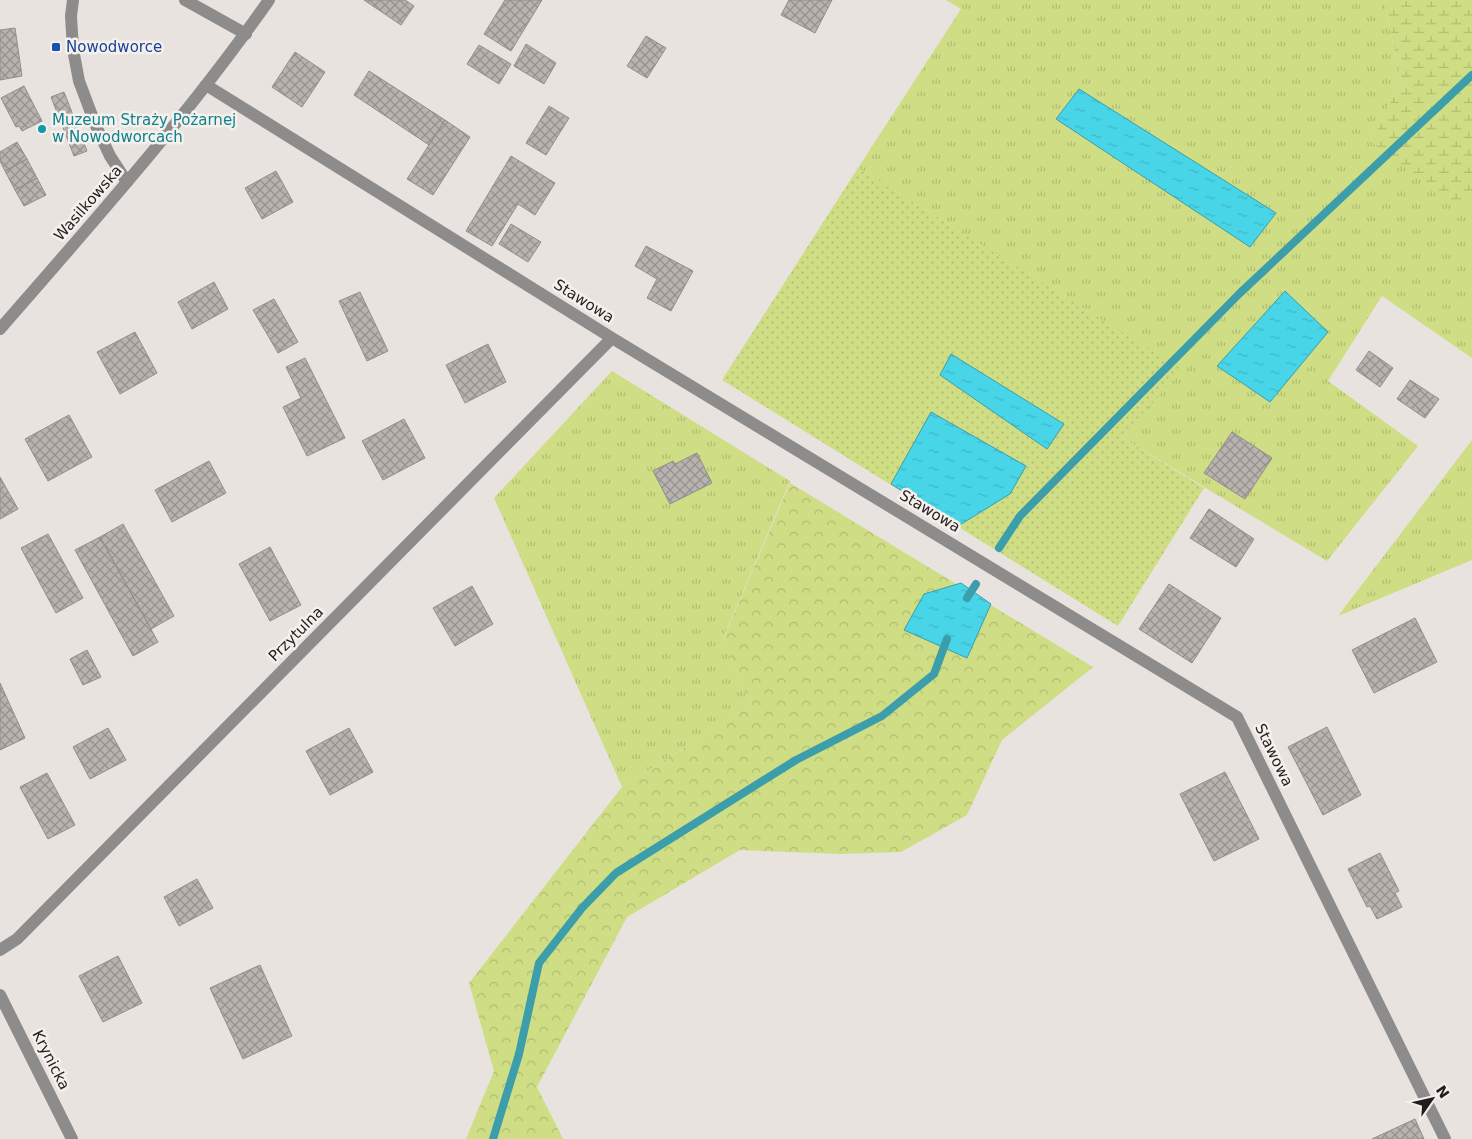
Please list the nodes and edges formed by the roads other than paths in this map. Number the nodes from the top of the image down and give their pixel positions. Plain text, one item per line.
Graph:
1 (73, 0) edge
2 (184, 0) edge
3 (269, 0) edge
4 (246, 34) junction
5 (206, 85) junction
6 (127, 182) junction
7 (0, 329) edge
8 (612, 338) junction
9 (0, 950) edge
10 (0, 995) edge
11 (72, 1139) edge
12 (1445, 1139) edge

1 - 6 street
2 - 4 street
3 - 4 street, Wasilkowska
4 - 5 street, Wasilkowska
5 - 6 street, Wasilkowska
5 - 8 street, Stawowa
6 - 7 street, Wasilkowska
8 - 9 street, Przytulna
8 - 12 street, Stawowa
10 - 11 street, Krynicka

